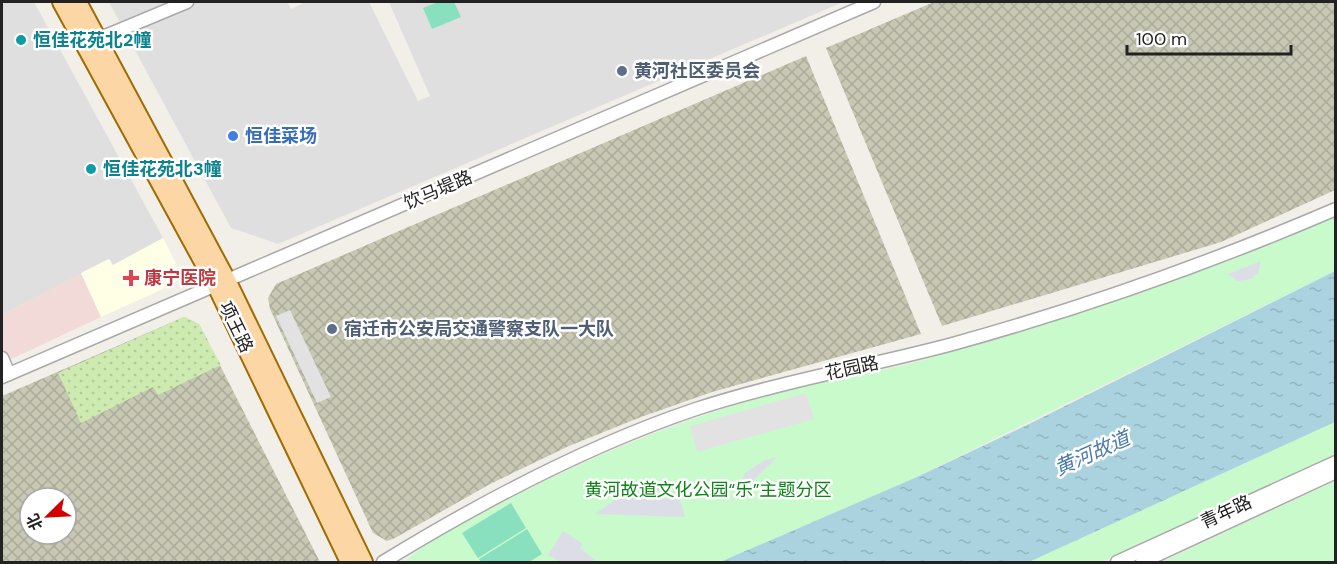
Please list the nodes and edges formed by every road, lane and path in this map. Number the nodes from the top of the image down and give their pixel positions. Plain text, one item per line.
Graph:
1 (61, 2) edge
2 (78, 2) edge
3 (187, 2) edge
4 (874, 2) edge
5 (98, 39) junction
6 (1335, 209) edge
7 (222, 283) junction
8 (2, 358) edge
9 (5, 376) edge
10 (1335, 462) edge
11 (1335, 472) edge
12 (349, 562) edge
13 (364, 562) edge
14 (383, 562) edge
15 (1117, 562) edge
16 (1142, 562) edge

1 - 7 main road, 项王路
2 - 5 main road, 项王路
3 - 5 street
4 - 7 street, 饮马堤路
5 - 7 main road, 项王路
6 - 14 street, 花园路
7 - 9 street, 饮马堤路
7 - 12 main road, 项王路
7 - 13 main road, 项王路
8 - 9 street
10 - 15 street, 青年路
11 - 16 street, 青年路

